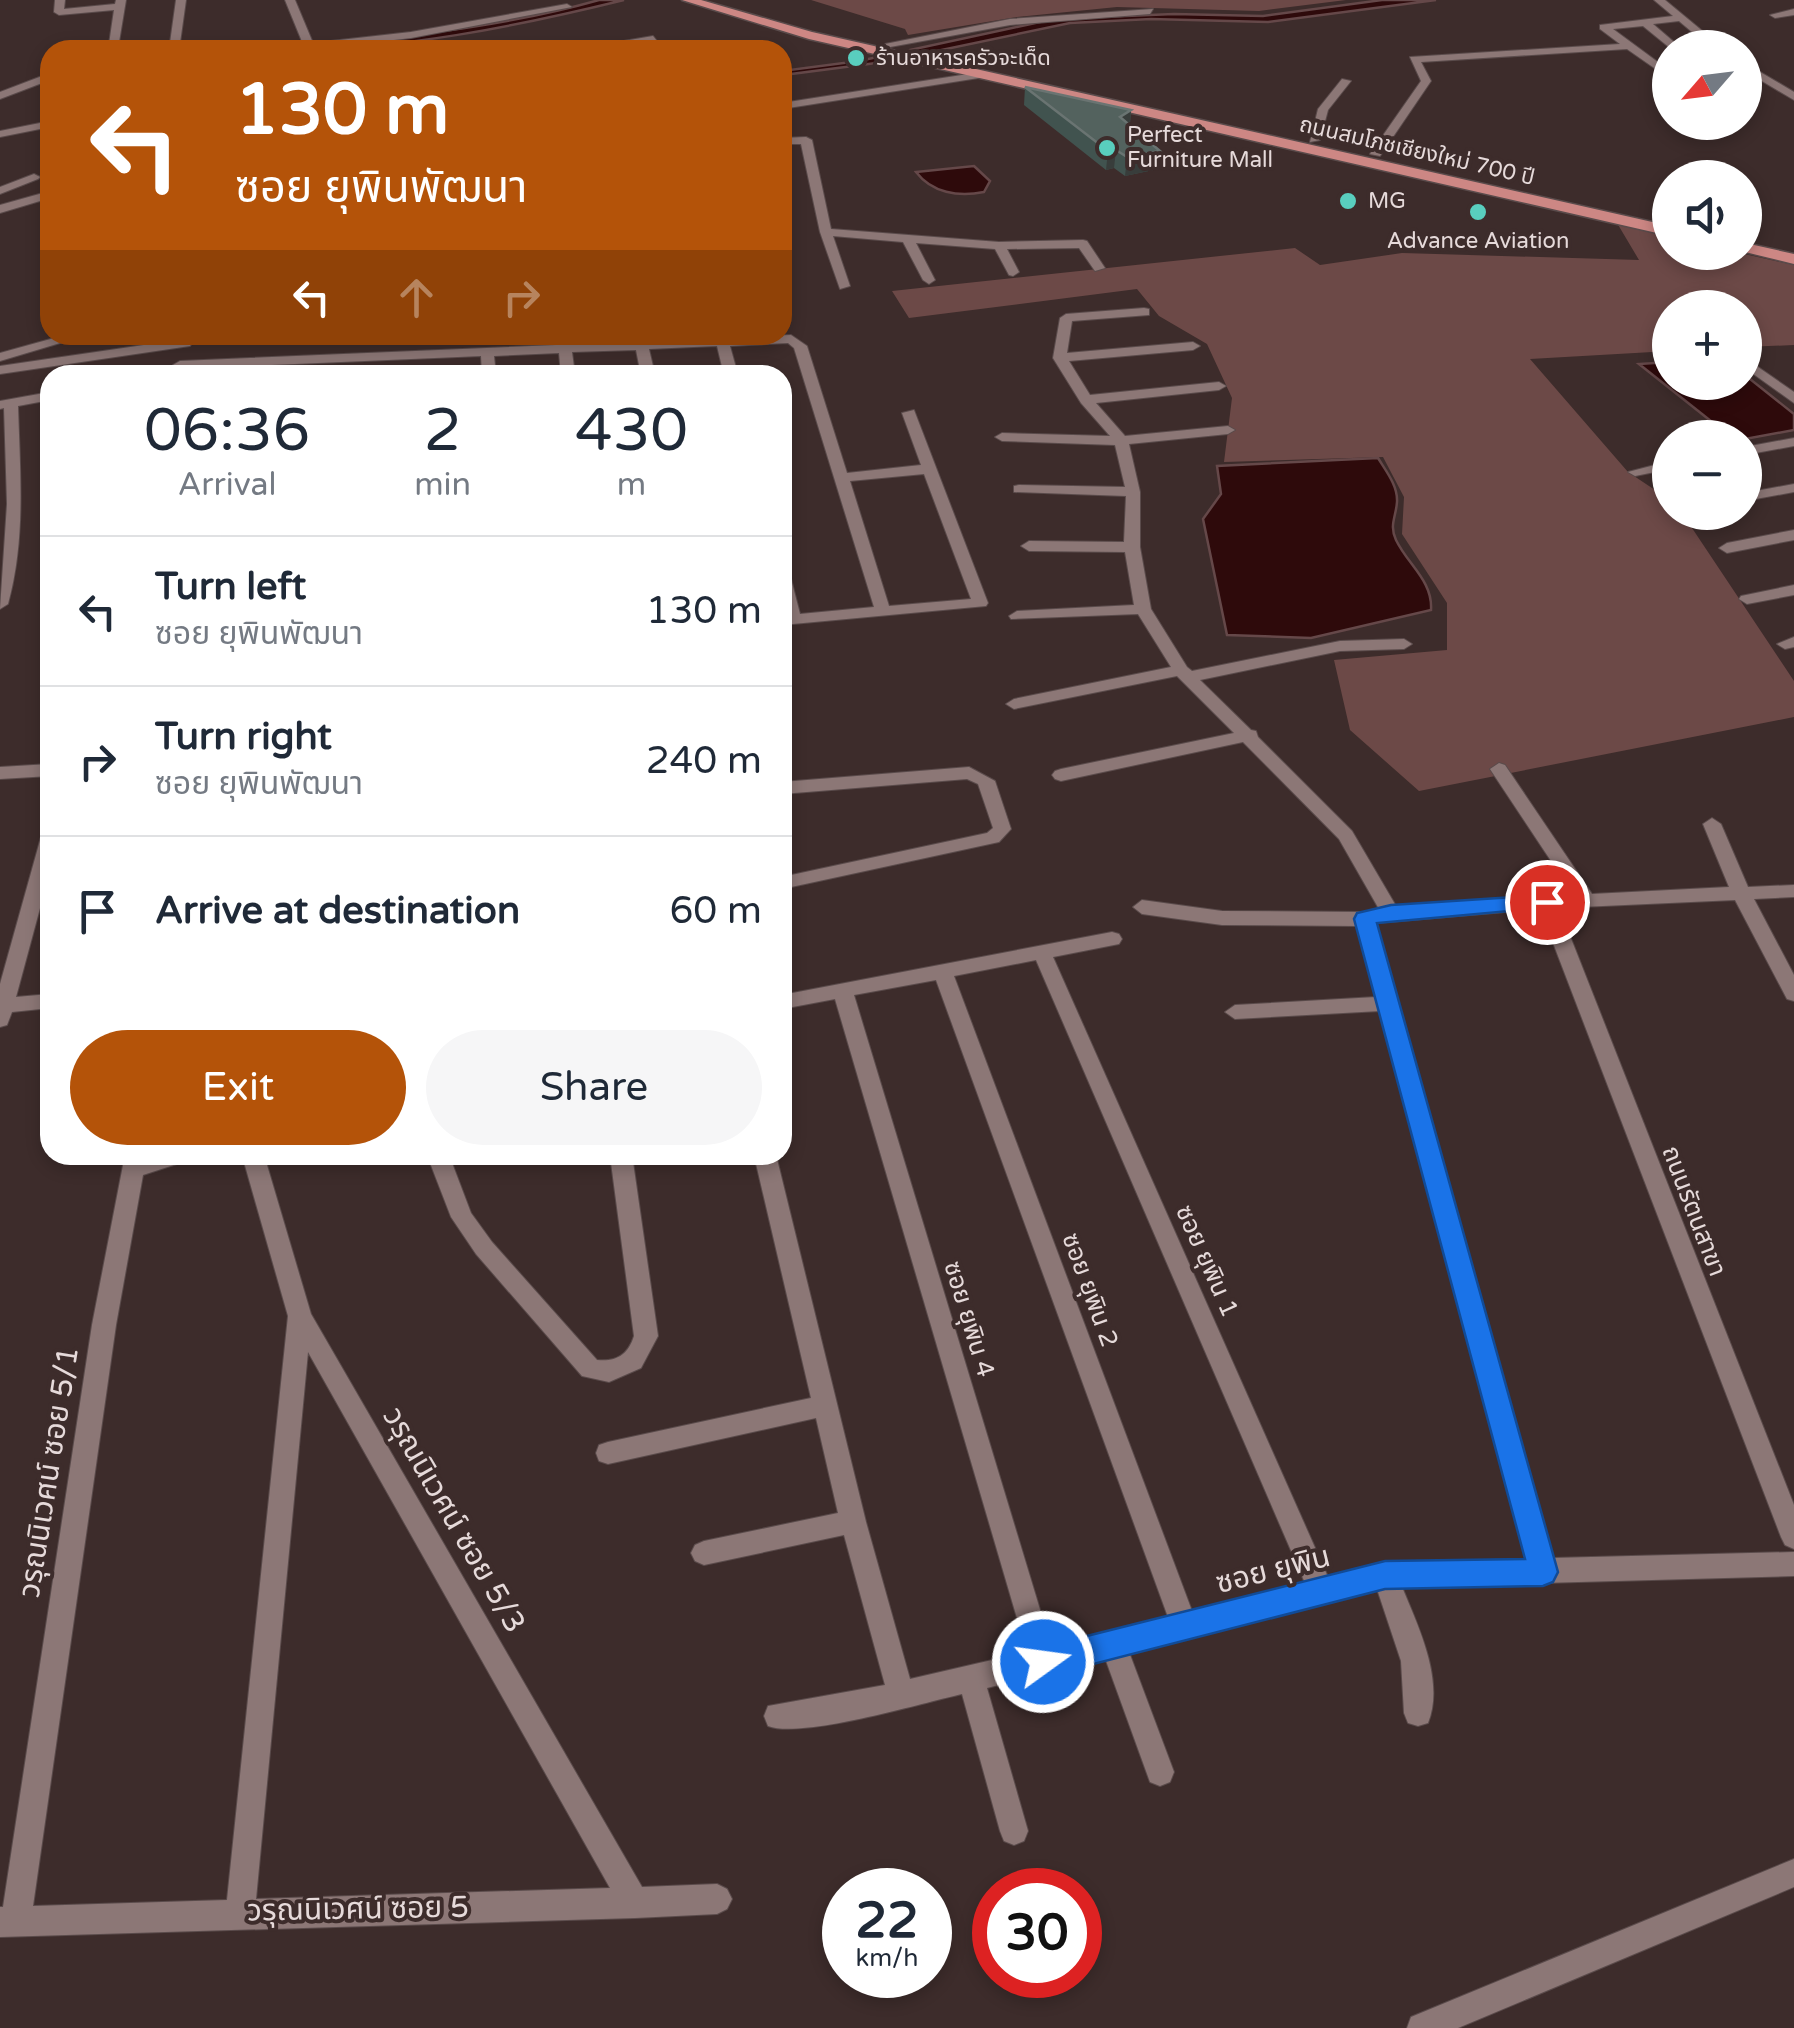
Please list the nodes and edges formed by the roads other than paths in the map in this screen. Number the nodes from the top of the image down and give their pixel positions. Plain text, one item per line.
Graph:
1 (60, 0) edge
2 (181, 0) edge
3 (290, 0) edge
4 (689, 0) edge
5 (726, 0) edge
6 (1659, 0) edge
7 (121, 3) edge
8 (566, 7) edge
9 (1150, 11) dead end
10 (1794, 12) edge
11 (1774, 15) dead end
12 (1684, 18) junction
13 (1642, 21) junction
14 (1653, 30) edge
15 (1698, 30) edge
16 (652, 39) dead end
17 (115, 40) edge
18 (175, 40) edge
19 (304, 40) edge
20 (360, 40) edge
21 (646, 40) edge
22 (890, 44) junction
23 (1631, 46) junction
24 (1652, 62) edge
25 (954, 68) junction
26 (981, 75) junction
27 (1762, 77) edge
28 (40, 80) edge
29 (1346, 80) dead end
30 (925, 84) junction
31 (854, 95) junction
32 (0, 96) edge
33 (1794, 97) edge
34 (792, 104) edge
35 (867, 107) dead end
36 (40, 126) edge
37 (0, 134) edge
38 (1314, 140) junction
39 (792, 141) edge
40 (1376, 154) junction
41 (34, 177) dead end
42 (0, 191) edge
43 (40, 197) edge
44 (0, 209) edge
45 (1652, 216) edge
46 (1652, 227) edge
47 (826, 232) junction
48 (907, 238) junction
49 (1762, 241) edge
50 (999, 246) junction
51 (1794, 248) edge
52 (1762, 252) edge
53 (1794, 259) edge
54 (1099, 268) dead end
55 (1013, 272) dead end
56 (929, 280) dead end
57 (844, 286) dead end
58 (1144, 312) dead end
59 (792, 340) edge
60 (43, 345) edge
61 (150, 345) edge
62 (662, 345) edge
63 (642, 346) junction
64 (1193, 346) dead end
65 (564, 351) junction
66 (486, 354) junction
67 (406, 355) junction
68 (0, 357) edge
69 (1060, 358) junction
70 (290, 365) edge
71 (406, 365) edge
72 (487, 365) edge
73 (566, 365) edge
74 (646, 365) edge
75 (0, 370) edge
76 (1762, 375) edge
77 (1794, 378) edge
78 (1771, 382) junction
79 (1219, 386) dead end
80 (40, 398) edge
81 (1086, 400) junction
82 (1794, 400) edge
83 (5, 404) edge
84 (909, 413) dead end
85 (1228, 430) dead end
86 (1002, 437) dead end
87 (1120, 441) junction
88 (1794, 442) edge
89 (1762, 448) edge
90 (1652, 468) edge
91 (928, 469) junction
92 (1634, 472) dead end
93 (841, 478) junction
94 (1794, 488) edge
95 (1019, 489) dead end
96 (1133, 492) junction
97 (1762, 495) edge
98 (1794, 536) edge
99 (1029, 546) dead end
100 (1132, 547) junction
101 (1727, 548) dead end
102 (1794, 590) edge
103 (1747, 599) dead end
104 (980, 603) junction
105 (0, 604) edge
106 (1143, 609) junction
107 (883, 612) junction
108 (1017, 616) dead end
109 (792, 622) edge
110 (792, 623) edge
111 (1404, 644) dead end
112 (1186, 673) junction
113 (1014, 704) dead end
114 (1250, 734) junction
115 (1499, 769) dead end
116 (40, 771) edge
117 (0, 773) edge
118 (1062, 775) dead end
119 (792, 787) edge
120 (1712, 824) dead end
121 (40, 877) edge
122 (792, 882) edge
123 (1794, 891) edge
124 (1741, 892) junction
125 (1587, 901) junction
126 (1547, 902) junction
127 (1142, 908) dead end
128 (1391, 913) junction
129 (1365, 919) junction
130 (1112, 939) dead end
131 (1042, 953) junction
132 (943, 973) junction
133 (843, 992) junction
134 (1794, 994) edge
135 (792, 1000) edge
136 (40, 1003) edge
137 (1388, 1003) junction
138 (2, 1012) edge
139 (1235, 1012) dead end
140 (134, 1165) edge
141 (256, 1165) edge
142 (442, 1165) edge
143 (622, 1165) edge
144 (767, 1165) edge
145 (300, 1316) junction
146 (827, 1405) junction
147 (608, 1452) dead end
148 (853, 1522) junction
149 (1794, 1538) edge
150 (704, 1552) dead end
151 (1794, 1564) edge
152 (1543, 1572) junction
153 (1385, 1575) junction
154 (1321, 1590) junction
155 (1184, 1626) junction
156 (1113, 1644) junction
157 (1043, 1662) junction
158 (972, 1680) junction
159 (901, 1696) junction
160 (1418, 1713) dead end
161 (778, 1716) dead end
162 (1160, 1772) dead end
163 (1014, 1831) dead end
164 (1794, 1872) edge
165 (717, 1898) dead end
166 (635, 1902) junction
167 (240, 1912) junction
168 (8, 1920) edge
169 (1422, 2028) edge

1 - 7 street
2 - 18 street
3 - 19 street
4 - 25 main road, ถนนสมโภชเชียงใหม่ 700 ปี
5 - 22 main road, ถนนสมโภชเชียงใหม่ 700 ปี
6 - 12 street
7 - 17 street
8 - 20 street
9 - 22 street
10 - 11 street
12 - 13 street
12 - 15 street
13 - 14 street
13 - 23 street
16 - 21 street
22 - 38 main road, ถนนสมโภชเชียงใหม่ 700 ปี
23 - 24 street
23 - 40 street
25 - 26 main road, ถนนสมโภชเชียงใหม่ 700 ปี
25 - 30 street
26 - 30 street
26 - 46 main road, ถนนสมโภชเชียงใหม่ 700 ปี
27 - 33 street
28 - 32 street
29 - 38 street
30 - 31 street
31 - 34 street
31 - 35 street
36 - 37 street
38 - 40 main road, ถนนสมโภชเชียงใหม่ 700 ปี
39 - 47 street
40 - 45 main road, ถนนสมโภชเชียงใหม่ 700 ปี
41 - 42 street
43 - 44 street
47 - 48 street
47 - 57 street
48 - 50 street
48 - 56 street
49 - 51 main road
50 - 54 street
50 - 55 street
52 - 53 main road
58 - 69 street
59 - 93 street
60 - 68 street
61 - 75 street
62 - 63 street
63 - 65 street
63 - 74 street
64 - 69 street
65 - 66 street
65 - 73 street
66 - 67 street
66 - 72 street
67 - 70 street
67 - 71 street
69 - 81 street
76 - 78 street
77 - 78 street
78 - 82 street
79 - 81 street
80 - 83 street
81 - 87 street
83 - 105 street
84 - 91 street
85 - 87 street
86 - 87 street
87 - 96 street
88 - 89 street
90 - 92 street
91 - 93 street
91 - 104 street
93 - 107 street
94 - 97 street
95 - 96 street
96 - 100 street
98 - 101 street
99 - 100 street
100 - 106 street
102 - 103 street
104 - 107 street
104 - 110 street
106 - 108 street
106 - 112 street
107 - 109 street
111 - 112 street
112 - 113 street
112 - 114 street
114 - 118 street
114 - 128 street
115 - 125 street
116 - 117 street
119 - 122 street
120 - 124 street
121 - 138 street
123 - 124 street
124 - 125 street
124 - 134 street
125 - 126 street
126 - 128 street
126 - 149 street, ถนนรัตนสาขา
127 - 129 street
128 - 129 street
129 - 137 street
130 - 131 street
131 - 132 street
131 - 154 street, ซอย ยุพิน 1
132 - 133 street
132 - 155 street, ซอย ยุพิน 2
133 - 135 street
133 - 157 street, ซอย ยุพิน 4
136 - 138 street
137 - 139 street
137 - 152 street
140 - 168 street, วรุณนิเวศน์ ซอย 5/1
141 - 145 street, วรุณนิเวศน์ ซอย 5/3
142 - 143 street
144 - 146 street
145 - 166 street, วรุณนิเวศน์ ซอย 5/3
145 - 167 street
146 - 147 street
146 - 148 street
148 - 150 street
148 - 159 street
151 - 152 street, ซอย ยุพิน
152 - 153 street, ซอย ยุพิน
153 - 154 street, ซอย ยุพิน
153 - 160 street
154 - 155 street, ซอย ยุพิน
155 - 156 street, ซอย ยุพิน
156 - 157 street, ซอย ยุพิน
156 - 162 street
157 - 158 street, ซอย ยุพิน
158 - 159 street, ซอย ยุพิน
158 - 163 street
159 - 161 street, ซอย ยุพิน
164 - 169 street
165 - 166 street, วรุณนิเวศน์ ซอย 5
166 - 167 street, วรุณนิเวศน์ ซอย 5
167 - 168 street, วรุณนิเวศน์ ซอย 5

